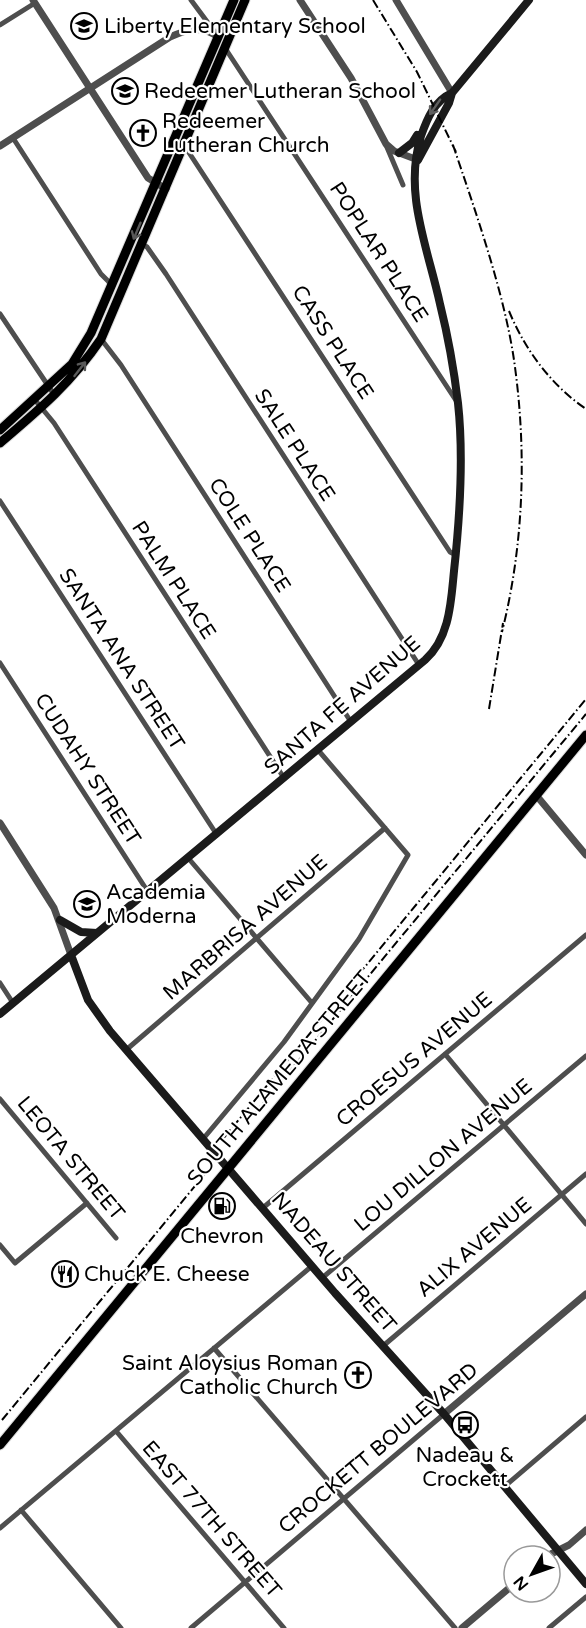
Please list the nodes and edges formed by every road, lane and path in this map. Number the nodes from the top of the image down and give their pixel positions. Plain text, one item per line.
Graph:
1 (191, 0) edge
2 (234, 0) edge
3 (245, 0) edge
4 (300, 0) edge
5 (396, 0) edge
6 (529, 0) edge
7 (34, 2) edge
8 (0, 26) edge
9 (218, 37) junction
10 (226, 48) junction
11 (90, 89) junction
12 (452, 93) junction
13 (423, 126) junction
14 (13, 138) junction
15 (386, 144) junction
16 (184, 145) junction
17 (0, 146) edge
18 (399, 153) junction
19 (418, 160) junction
20 (403, 184) dead end
21 (161, 186) junction
22 (142, 244) junction
23 (113, 286) junction
24 (0, 314) edge
25 (101, 339) junction
26 (52, 392) junction
27 (38, 404) junction
28 (458, 404) junction
29 (0, 430) edge
30 (0, 443) edge
31 (0, 501) edge
32 (456, 555) junction
33 (0, 663) edge
34 (419, 665) junction
35 (351, 722) junction
36 (586, 735) edge
37 (318, 750) junction
38 (284, 778) junction
39 (536, 795) junction
40 (0, 824) edge
41 (385, 828) junction
42 (217, 835) junction
43 (586, 855) edge
44 (189, 859) junction
45 (148, 892) junction
46 (60, 920) junction
47 (98, 933) junction
48 (586, 936) edge
49 (257, 937) junction
50 (70, 955) junction
51 (0, 983) edge
52 (13, 1003) junction
53 (312, 1003) junction
54 (0, 1014) edge
55 (126, 1050) junction
56 (444, 1054) junction
57 (586, 1056) edge
58 (0, 1099) edge
59 (504, 1125) junction
60 (203, 1139) junction
61 (228, 1167) junction
62 (586, 1174) edge
63 (561, 1195) junction
64 (87, 1203) junction
65 (264, 1208) junction
66 (586, 1224) edge
67 (116, 1238) dead end
68 (0, 1245) edge
69 (312, 1266) junction
70 (322, 1278) junction
71 (586, 1294) edge
72 (383, 1346) junction
73 (214, 1348) junction
74 (444, 1414) junction
75 (586, 1417) edge
76 (116, 1431) junction
77 (0, 1445) edge
78 (505, 1486) junction
79 (344, 1498) junction
80 (21, 1510) junction
81 (0, 1528) edge
82 (586, 1530) edge
83 (553, 1544) edge
84 (562, 1548) edge
85 (562, 1555) edge
86 (245, 1582) junction
87 (586, 1584) edge
88 (502, 1594) edge
89 (586, 1597) edge
90 (121, 1628) edge
91 (191, 1628) edge
92 (284, 1628) edge
93 (455, 1628) edge
94 (462, 1628) edge
95 (549, 1628) edge

1 - 9 street, POPLAR PLACE
2 - 9 main road
3 - 10 main road
4 - 15 street
5 - 12 street
6 - 12 main road, SANTA FE AVENUE
7 - 8 street
7 - 11 street
9 - 10 street, POPLAR PLACE
9 - 11 street
9 - 21 main road
10 - 16 main road
10 - 28 street, POPLAR PLACE
11 - 14 street
11 - 21 street
12 -> 13 main road, SANTA FE AVENUE
12 - 19 main road, SANTA FE AVENUE
13 - 18 main road
13 - 19 main road, SANTA FE AVENUE
14 - 17 street
14 - 23 street
15 - 18 street
15 - 20 street
16 - 21 main road
16 - 32 street, CASS PLACE
18 - 19 street
19 - 28 main road, SANTA FE AVENUE
21 - 22 main road
21 -> 23 main road
22 - 25 main road
22 - 34 street, SALE PLACE
23 - 26 main road
24 - 26 street
26 -> 25 main road
25 - 35 street, COLE PLACE
26 - 27 main road
27 - 29 main road
27 - 30 main road
27 - 38 street, PALM PLACE
28 - 32 main road, SANTA FE AVENUE
31 - 42 street, SANTA ANA STREET
32 - 34 main road, SANTA FE AVENUE
33 - 45 street, CUDAHY STREET
34 - 35 main road, SANTA FE AVENUE
35 - 37 main road, SANTA FE AVENUE
36 - 39 main road, SOUTH ALAMEDA STREET
37 - 38 main road, SANTA FE AVENUE
37 - 41 street
38 - 42 main road, SANTA FE AVENUE
39 - 43 street
39 - 61 main road, SOUTH ALAMEDA STREET
40 - 46 street
41 - 49 street, MARBRISA AVENUE
41 - 53 street, SOUTH ALAMEDA STREET
42 - 44 main road, SANTA FE AVENUE
44 - 45 main road, SANTA FE AVENUE
44 - 49 street
45 - 47 main road, SANTA FE AVENUE
46 - 47 main road
46 - 50 street
47 - 50 main road, SANTA FE AVENUE
48 - 56 street, CROESUS AVENUE
49 - 53 street
49 - 55 street, MARBRISA AVENUE
50 - 52 main road, SANTA FE AVENUE
50 - 55 main road, NADEAU STREET
51 - 52 street
52 - 54 main road, SANTA FE AVENUE
53 - 60 street, SOUTH ALAMEDA STREET
55 - 60 main road, NADEAU STREET
56 - 59 street
56 - 65 street, CROESUS AVENUE
57 - 59 street, LOU DILLON AVENUE
58 - 64 street, LEOTA STREET
59 - 63 street
59 - 70 street, LOU DILLON AVENUE
60 - 61 main road, NADEAU STREET
61 - 65 main road, NADEAU STREET
61 - 77 main road, SOUTH ALAMEDA STREET
62 - 63 street, ALIX AVENUE
63 - 66 street
63 - 72 street, ALIX AVENUE
64 - 67 street, LEOTA STREET
64 - 68 street
65 - 69 main road, NADEAU STREET
69 - 70 main road, NADEAU STREET
69 - 73 street
70 - 72 main road, NADEAU STREET
71 - 74 street, CROCKETT BOULEVARD
72 - 74 main road, NADEAU STREET
73 - 76 street
73 - 79 street
74 - 78 main road, NADEAU STREET
74 - 79 street, CROCKETT BOULEVARD
75 - 78 street
76 - 80 street
76 - 86 street, EAST 77TH STREET
78 - 83 main road, NADEAU STREET
79 - 86 street, CROCKETT BOULEVARD
79 - 93 street
80 - 81 street
80 - 90 street
82 - 84 street
85 - 87 main road, NADEAU STREET
86 - 91 street, CROCKETT BOULEVARD
86 - 92 street, EAST 77TH STREET
88 - 94 street
89 - 95 street

